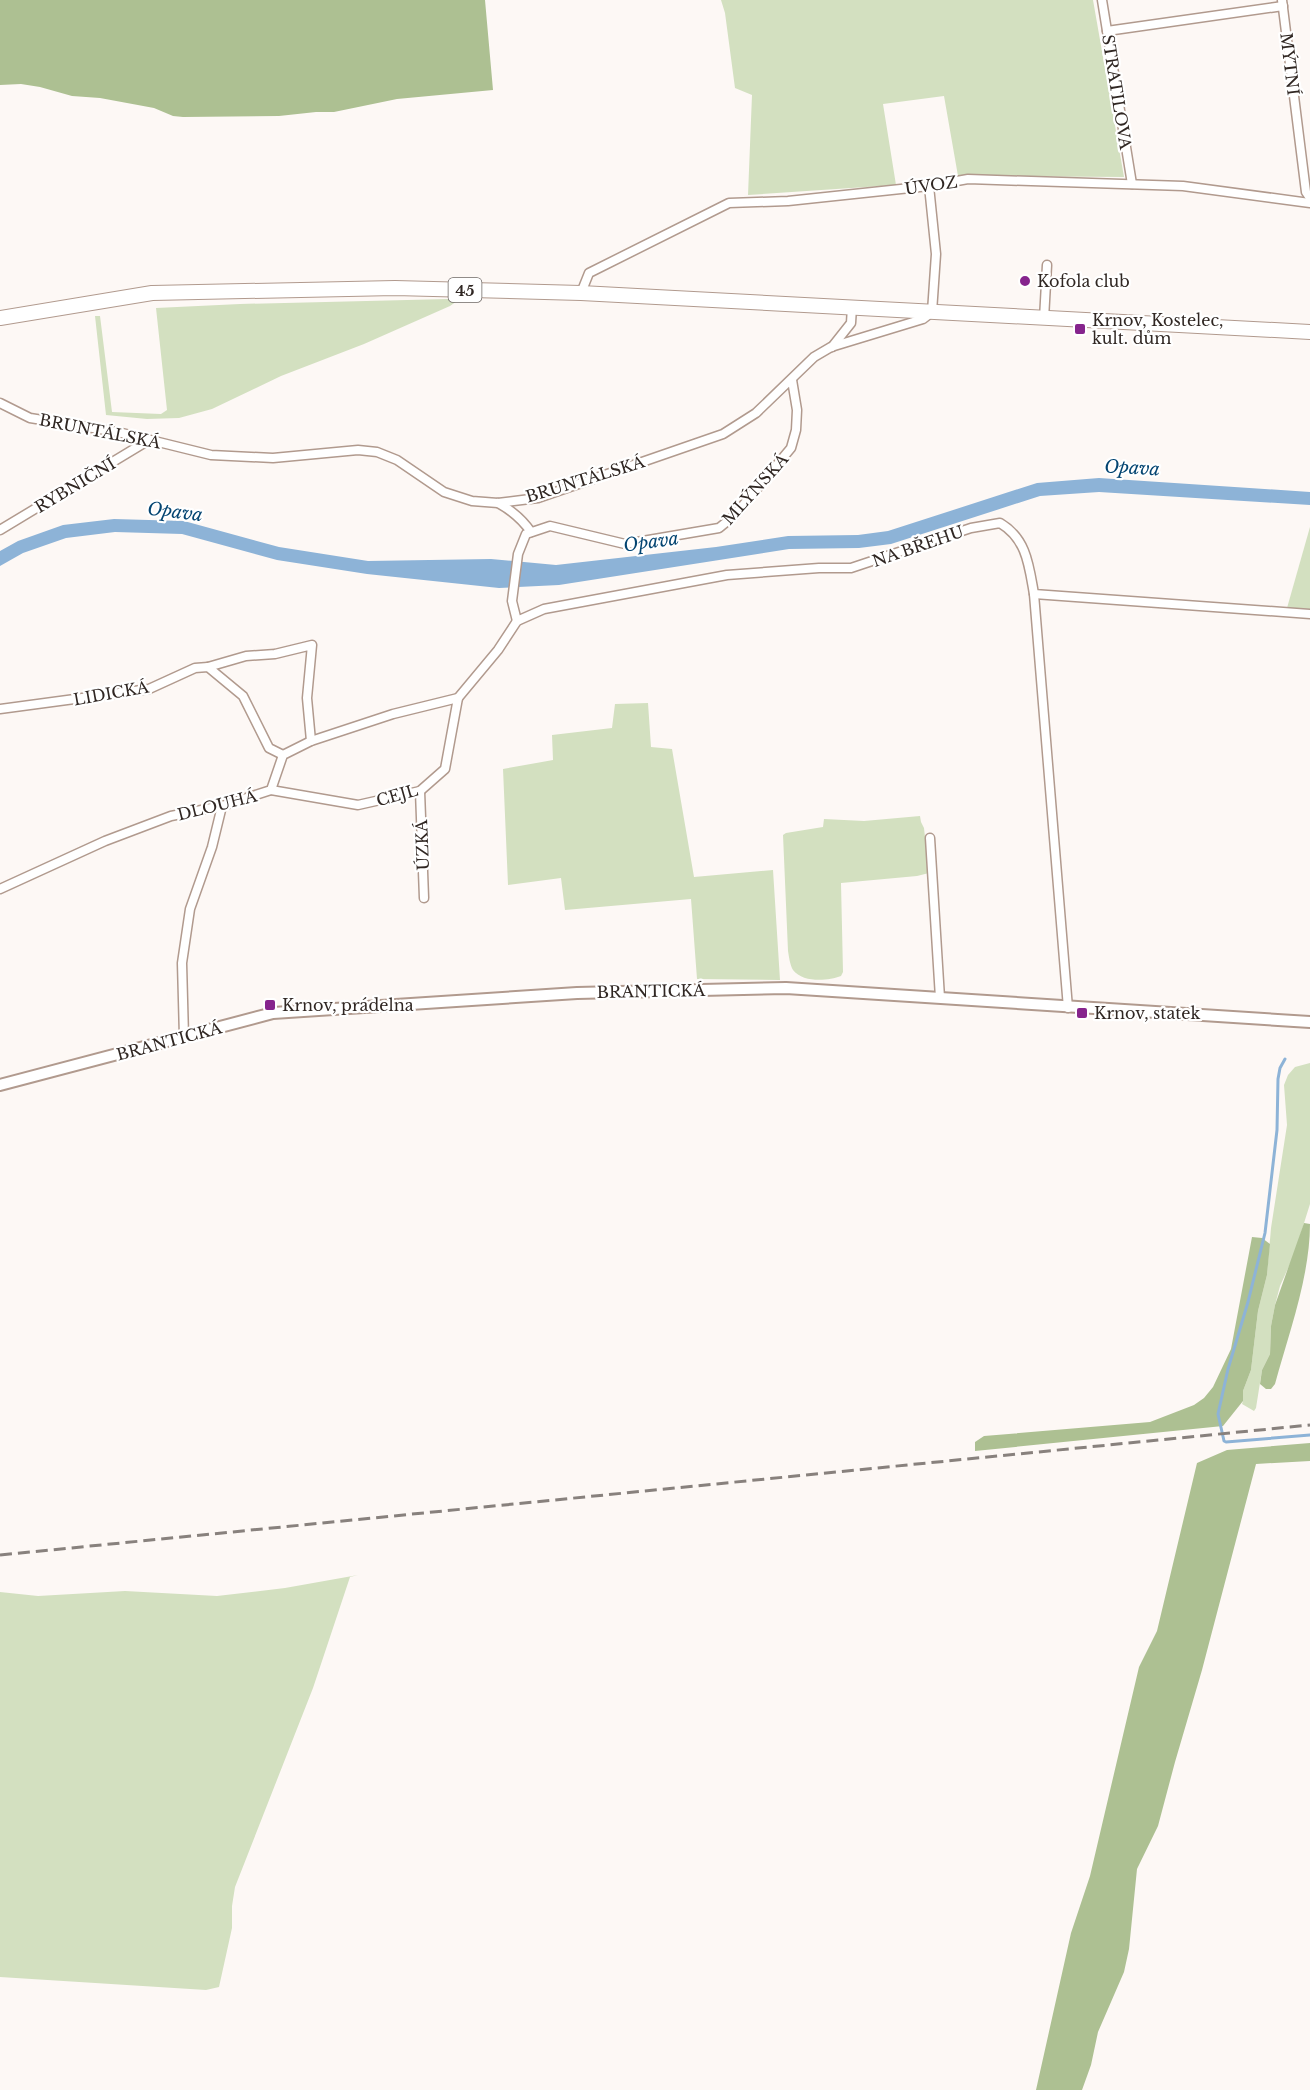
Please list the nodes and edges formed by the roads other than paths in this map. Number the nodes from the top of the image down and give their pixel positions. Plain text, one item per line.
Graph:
1 (1101, 0) edge
2 (1282, 3) edge
3 (1107, 31) junction
4 (1132, 184) junction
5 (929, 186) junction
6 (1310, 198) edge
7 (1310, 203) edge
8 (1047, 265) dead end
9 (581, 293) junction
10 (852, 307) junction
11 (932, 312) junction
12 (0, 318) edge
13 (1044, 319) junction
14 (1310, 332) edge
15 (831, 347) junction
16 (792, 380) junction
17 (0, 403) edge
18 (149, 440) junction
19 (498, 503) junction
20 (1, 527) edge
21 (531, 532) junction
22 (1034, 594) junction
23 (1310, 614) edge
24 (518, 621) junction
25 (208, 667) junction
26 (458, 698) junction
27 (0, 709) edge
28 (310, 741) junction
29 (283, 755) junction
30 (271, 790) junction
31 (420, 791) junction
32 (222, 806) junction
33 (930, 838) dead end
34 (0, 889) edge
35 (424, 898) dead end
36 (940, 998) junction
37 (1068, 1008) junction
38 (1310, 1022) edge
39 (184, 1037) junction
40 (0, 1085) edge

1 - 3 street, STRATILOVA
2 - 3 street
2 - 6 street, MÝTNÍ
3 - 4 street, STRATILOVA
4 - 5 street, ÚVOZ
4 - 7 street, ÚVOZ
5 - 9 street, ÚVOZ
5 - 11 street
8 - 13 street
9 - 10 main road, BRUNTÁLSKÁ / 45
9 - 12 main road, BRUNTÁLSKÁ / 45
10 - 11 main road, BRUNTÁLSKÁ / 45
10 - 15 street, BRUNTÁLSKÁ
11 - 13 main road, BRUNTÁLSKÁ / 45
11 - 15 street, BRUNTÁLSKÁ
13 - 14 main road, BRUNTÁLSKÁ / 45
15 - 16 street, BRUNTÁLSKÁ
16 - 19 street, BRUNTÁLSKÁ
16 - 21 street, MLÝNSKÁ
17 - 18 street, BRUNTÁLSKÁ
18 - 19 street, BRUNTÁLSKÁ
18 - 20 street, RYBNIČNÍ
19 - 21 street
21 - 24 street
22 - 23 street
22 - 24 street, NA BŘEHU
22 - 37 street
24 - 26 street
25 - 27 street, LIDICKÁ
25 - 28 street
25 - 29 street
26 - 28 street
26 - 31 street, CEJL
28 - 29 street
29 - 30 street, DLOUHÁ
30 - 31 street, CEJL
30 - 32 street, DLOUHÁ
31 - 35 street, ÚZKÁ
32 - 34 street, DLOUHÁ
32 - 39 street
33 - 36 street
36 - 37 street, BRANTICKÁ
36 - 39 street, BRANTICKÁ
37 - 38 street, BRANTICKÁ
39 - 40 street, BRANTICKÁ

